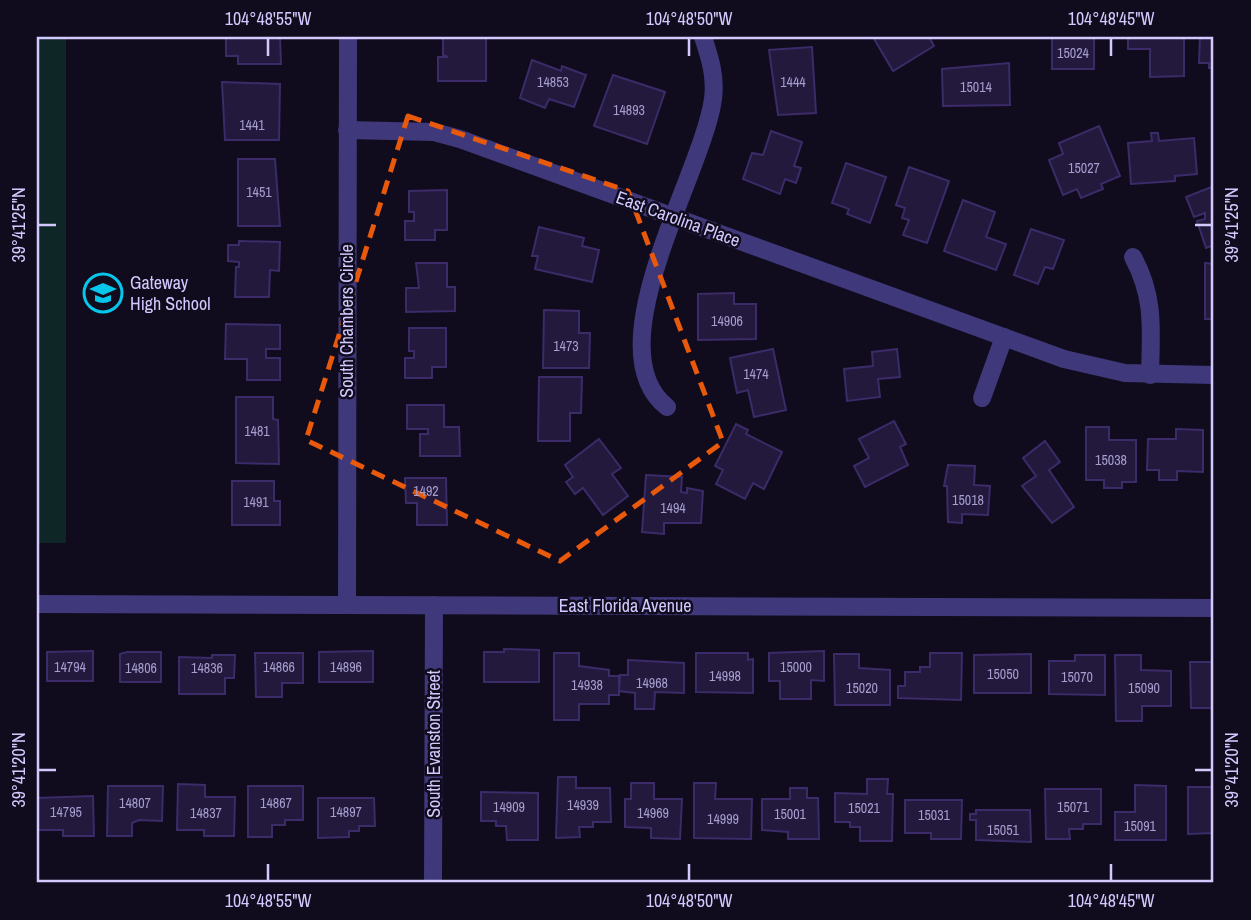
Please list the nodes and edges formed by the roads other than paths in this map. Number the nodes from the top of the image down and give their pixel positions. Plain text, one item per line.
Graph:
1 (348, 37) edge
2 (703, 37) edge
3 (347, 130) junction
4 (674, 217) junction
5 (1133, 257) dead end
6 (1004, 337) junction
7 (1150, 375) junction
8 (1214, 375) edge
9 (982, 398) dead end
10 (667, 407) dead end
11 (37, 604) edge
12 (347, 604) junction
13 (433, 605) junction
14 (1214, 608) edge
15 (433, 883) edge

1 - 3 street, South Chambers Circle
2 - 4 street
3 - 4 street, East Carolina Place
3 - 12 street, South Chambers Circle
4 - 6 street, East Carolina Place
4 - 10 street
5 - 7 street
6 - 7 street, East Carolina Place
6 - 9 street
7 - 8 street, East Carolina Place
11 - 12 street, East Florida Avenue
12 - 13 street, East Florida Avenue
13 - 14 street, East Florida Avenue
13 - 15 street, South Evanston Street

